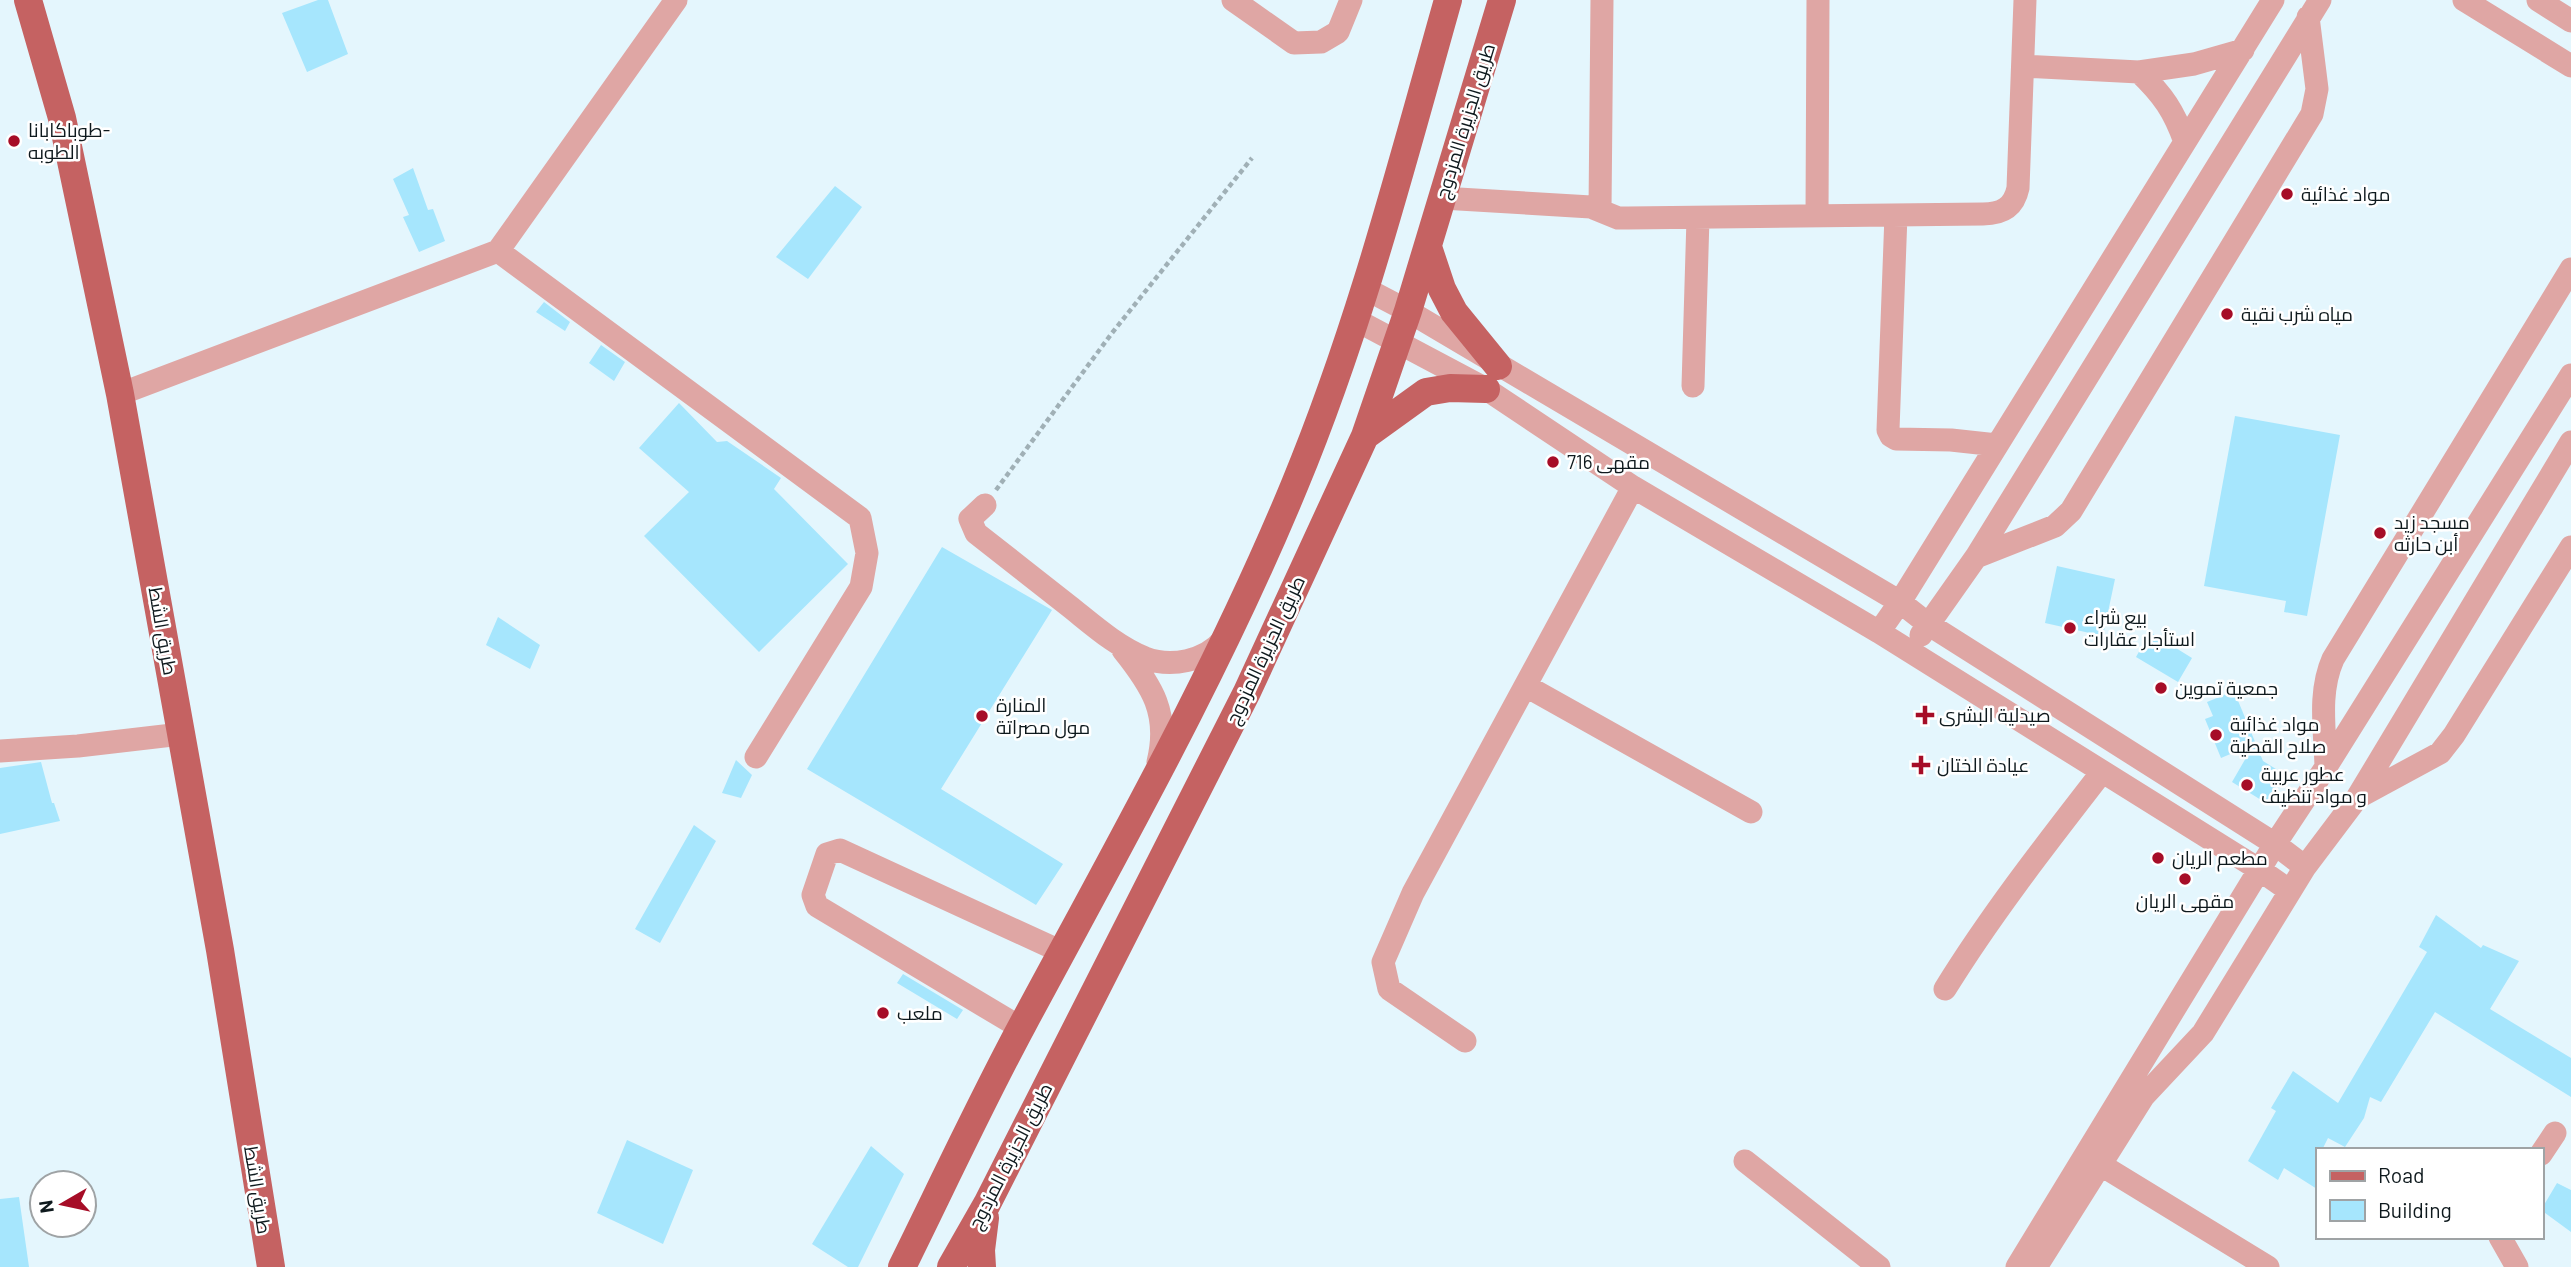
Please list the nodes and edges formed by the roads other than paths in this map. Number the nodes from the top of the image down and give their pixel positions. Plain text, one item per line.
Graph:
1 (28, 0) edge
2 (676, 0) edge
3 (1233, 0) edge
4 (1351, 0) edge
5 (1448, 0) edge
6 (1502, 0) edge
7 (1602, 0) edge
8 (1818, 0) edge
9 (2025, 0) edge
10 (2273, 0) edge
11 (2464, 0) edge
12 (2538, 0) edge
13 (2314, 9) edge
14 (2571, 21) edge
15 (2243, 50) junction
16 (2022, 66) junction
17 (2571, 66) edge
18 (2139, 72) junction
19 (2185, 142) junction
20 (1442, 198) junction
21 (1600, 210) junction
22 (1896, 215) junction
23 (1818, 216) junction
24 (1698, 218) junction
25 (1428, 247) junction
26 (498, 251) junction
27 (2571, 269) edge
28 (1366, 289) junction
29 (1408, 311) junction
30 (1356, 320) junction
31 (1397, 342) junction
32 (2571, 375) edge
33 (1492, 377) junction
34 (1693, 386) dead end
35 (120, 394) junction
36 (1366, 436) junction
37 (2571, 442) edge
38 (1997, 445) junction
39 (1633, 488) junction
40 (985, 505) road end
41 (2571, 547) edge
42 (1976, 557) junction
43 (1900, 602) junction
44 (1928, 624) junction
45 (1230, 632) junction
46 (1879, 632) junction
47 (1119, 645) junction
48 (1911, 653) junction
49 (1526, 686) junction
50 (181, 734) junction
51 (0, 751) edge
52 (755, 757) dead end
53 (2326, 767) junction
54 (2102, 772) junction
55 (1149, 791) junction
56 (2357, 798) junction
57 (1751, 812) dead end
58 (2275, 844) junction
59 (2305, 867) junction
60 (2260, 870) junction
61 (2290, 891) junction
62 (1062, 952) junction
63 (1945, 989) dead end
64 (1021, 1028) junction
65 (1465, 1041) dead end
66 (2555, 1133) dead end
67 (2543, 1151) edge
68 (2092, 1160) junction
69 (1745, 1161) dead end
70 (987, 1204) junction
71 (2501, 1239) edge
72 (271, 1267) edge
73 (902, 1267) edge
74 (951, 1267) edge
75 (982, 1267) edge
76 (1880, 1267) edge
77 (2017, 1267) edge
78 (2036, 1267) edge
79 (2268, 1267) edge
80 (2517, 1267) edge

1 - 35 main road, طريق الشط
2 - 26 street
3 - 4 street
5 - 28 main road, طريق الجزيرة المزدوج
6 - 20 main road, طريق الجزيرة المزدوج
7 - 21 street
8 - 23 street
9 - 16 street
10 - 15 street
11 - 17 street
12 - 14 street
13 - 42 street
13 - 42 street
15 - 18 street
15 - 19 street
16 - 18 street
16 - 22 street
18 - 19 street
19 - 38 street
20 - 21 street
20 - 25 main road, طريق الجزيرة المزدوج
21 - 24 street
22 - 23 street
22 - 38 street
23 - 24 street
24 - 34 street
25 - 29 main road, طريق الجزيرة المزدوج
25 - 33 main road
26 - 35 street
26 - 52 street
27 - 53 street
28 - 29 street
28 - 30 main road, طريق الجزيرة المزدوج
29 - 31 main road, طريق الجزيرة المزدوج
29 - 33 street
30 - 31 street
30 - 45 main road, طريق الجزيرة المزدوج
31 - 33 street
31 - 36 main road, طريق الجزيرة المزدوج
32 - 53 street
33 - 36 main road
33 - 39 street
33 - 43 street
35 - 50 main road, طريق الشط
36 - 70 main road, طريق الجزيرة المزدوج
37 - 56 street
38 - 43 street
39 - 46 street
39 - 49 street
40 - 47 street
41 - 56 street
42 - 44 street
43 - 44 street
43 - 46 street
44 - 48 street
44 - 58 street
45 - 47 street
45 - 55 main road, طريق الجزيرة المزدوج
46 - 48 street
47 - 55 street
48 - 54 street
49 - 57 street
49 - 65 street
50 - 51 street
50 - 72 main road, طريق الشط
53 - 58 street
54 - 60 street
54 - 63 street
55 - 62 main road, طريق الجزيرة المزدوج
56 - 59 street
58 - 59 street
58 - 60 street
59 - 61 street
60 - 61 street
60 - 68 street
61 - 68 street
62 - 64 main road, طريق الجزيرة المزدوج
62 - 64 street
64 - 73 main road, طريق الجزيرة المزدوج
66 - 67 street
68 - 77 street
68 - 78 street
68 - 79 street
69 - 76 street
70 - 74 main road, طريق الجزيرة المزدوج
70 - 75 main road
71 - 80 street

